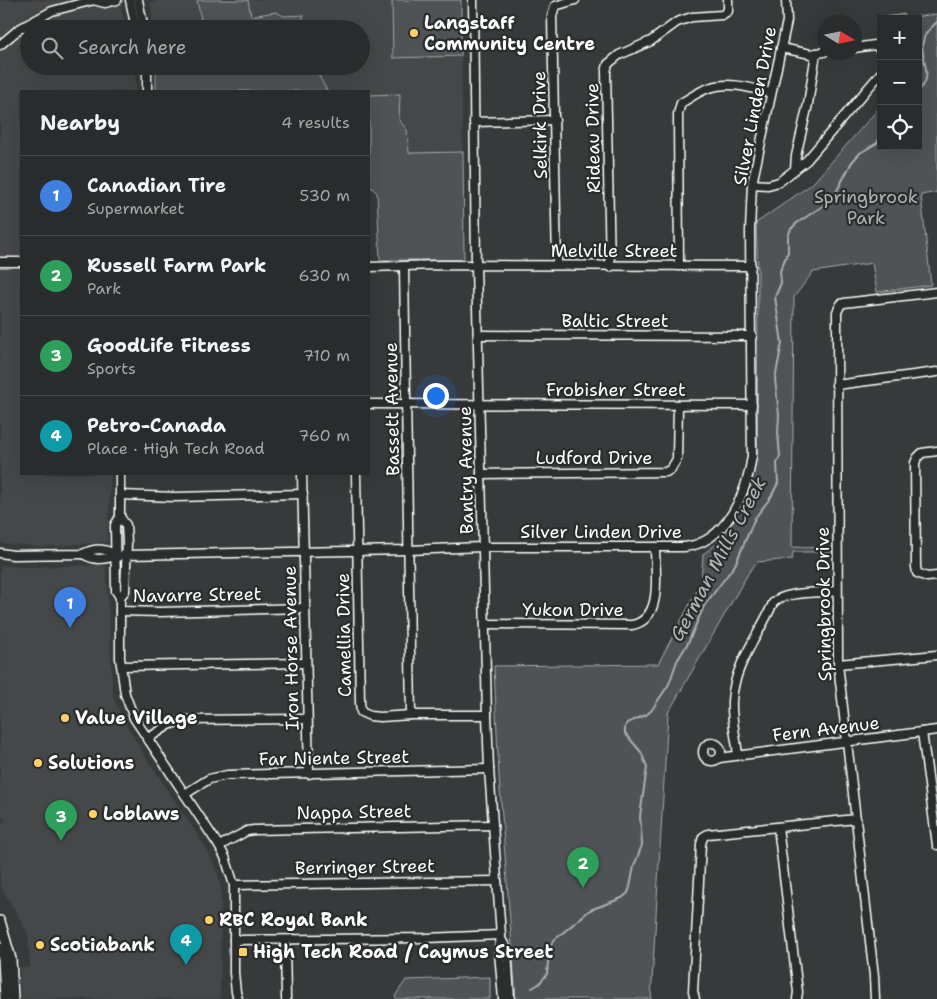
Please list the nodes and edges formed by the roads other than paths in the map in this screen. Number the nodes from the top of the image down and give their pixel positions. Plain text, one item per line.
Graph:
1 (94, 0) edge
2 (117, 0) edge
3 (130, 0) edge
4 (138, 0) edge
5 (473, 0) edge
6 (575, 0) edge
7 (728, 0) edge
8 (786, 0) edge
9 (36, 20) edge
10 (134, 20) edge
11 (142, 20) edge
12 (20, 28) edge
13 (0, 45) edge
14 (862, 47) edge
15 (877, 47) edge
16 (781, 48) junction
17 (817, 53) edge
18 (819, 60) edge
19 (148, 75) edge
20 (877, 78) edge
21 (147, 90) edge
22 (770, 93) junction
23 (555, 120) junction
24 (474, 122) junction
25 (795, 169) junction
26 (752, 184) junction
27 (0, 262) edge
28 (20, 262) edge
29 (557, 265) junction
30 (476, 266) junction
31 (679, 266) junction
32 (751, 266) junction
33 (370, 267) edge
34 (404, 267) junction
35 (610, 267) junction
36 (937, 292) edge
37 (478, 335) junction
38 (752, 336) junction
39 (937, 372) edge
40 (836, 385) junction
41 (370, 404) edge
42 (406, 404) junction
43 (480, 405) junction
44 (678, 405) junction
45 (752, 405) junction
46 (937, 451) edge
47 (481, 474) junction
48 (120, 475) edge
49 (302, 475) edge
50 (356, 475) edge
51 (302, 494) junction
52 (120, 495) junction
53 (120, 517) junction
54 (482, 547) junction
55 (655, 548) junction
56 (409, 550) junction
57 (358, 551) junction
58 (304, 552) junction
59 (0, 553) edge
60 (115, 555) junction
61 (126, 555) junction
62 (937, 576) edge
63 (838, 591) junction
64 (120, 597) junction
65 (304, 608) junction
66 (120, 611) junction
67 (485, 624) junction
68 (937, 655) edge
69 (306, 663) junction
70 (838, 664) junction
71 (122, 666) junction
72 (411, 715) junction
73 (487, 715) junction
74 (307, 720) junction
75 (937, 730) edge
76 (922, 732) junction
77 (147, 739) junction
78 (847, 741) junction
79 (738, 755) junction
80 (719, 758) dead end
81 (489, 770) junction
82 (309, 774) junction
83 (185, 794) junction
84 (935, 810) edge
85 (856, 819) junction
86 (493, 825) junction
87 (778, 827) junction
88 (937, 845) edge
89 (219, 846) junction
90 (497, 881) junction
91 (234, 884) junction
92 (0, 921) edge
93 (501, 937) junction
94 (234, 940) junction
95 (285, 940) junction
96 (0, 948) edge
97 (236, 997) edge
98 (5, 999) edge
99 (13, 999) edge
100 (286, 999) edge
101 (503, 999) edge
102 (510, 999) edge
103 (695, 999) edge
104 (797, 999) edge
105 (875, 999) edge

1 - 2 street
1 - 9 street
3 - 10 street
4 - 11 street
5 - 24 street, Bantry Avenue
6 - 23 street, Selkirk Drive
7 - 35 street, Rideau Drive
8 - 16 street, Silver Linden Drive
12 - 13 street
14 - 15 street
16 - 17 street
16 - 22 street, Silver Linden Drive
18 - 25 street
19 - 21 street
20 - 25 street
22 - 26 street, Silver Linden Drive
22 - 31 street
23 - 24 street
23 - 29 street, Selkirk Drive
24 - 30 street, Bantry Avenue
25 - 26 street
26 - 32 street, Silver Linden Drive
27 - 28 street
29 - 30 street, Melville Street
29 - 35 street, Melville Street
30 - 34 street, Melville Street
30 - 37 street, Bantry Avenue
31 - 32 street, Melville Street
31 - 35 street, Melville Street
32 - 38 street, Silver Linden Drive
33 - 34 street, Melville Street
34 - 42 street, Bassett Avenue
36 - 40 street, Springbrook Drive
37 - 38 street, Baltic Street
37 - 43 street, Bantry Avenue
38 - 45 street, Silver Linden Drive
39 - 40 street
40 - 63 street, Springbrook Drive
41 - 42 street, Frobisher Street
42 - 43 street, Frobisher Street
42 - 56 street, Bassett Avenue
43 - 44 street, Frobisher Street
43 - 47 street, Bantry Avenue
44 - 45 street, Frobisher Street
44 - 47 street, Ludford Drive
45 - 55 street, Silver Linden Drive
46 - 62 street
47 - 54 street, Bantry Avenue
48 - 52 street
49 - 51 street, Iron Horse Avenue
50 - 57 street
51 - 52 street
51 - 58 street, Iron Horse Avenue
52 - 53 street
53 - 60 street
53 - 61 street
54 - 55 street, Silver Linden Drive
54 - 56 street, Silver Linden Drive
54 - 67 street, Bantry Avenue
55 - 67 street, Yukon Drive
56 - 57 street, Silver Linden Drive
56 - 72 street, Bassett Avenue
57 - 58 street, Silver Linden Drive
57 - 72 street, Camellia Drive
58 - 61 street, Silver Linden Drive
58 - 65 street, Iron Horse Avenue
59 - 60 street, Silver Linden Drive
60 - 61 street, Silver Linden Drive
60 - 64 street
61 - 64 street
63 - 70 street, Springbrook Drive
63 - 79 street
64 - 66 street
65 - 66 street, Navarre Street
65 - 69 street, Iron Horse Avenue
66 - 71 street
67 - 73 street, Bantry Avenue
68 - 70 street
69 - 71 street
69 - 74 street, Iron Horse Avenue
70 - 78 street, Springbrook Drive
71 - 77 street
72 - 73 street, Camellia Drive
73 - 81 street, Bantry Avenue
74 - 77 street
74 - 82 street, Iron Horse Avenue
75 - 76 street, Fern Avenue
76 - 78 street, Fern Avenue
76 - 84 street
77 - 83 street
78 - 79 street, Fern Avenue
78 - 85 street, Springbrook Drive
79 - 80 street, Fern Avenue
81 - 82 street, Far Niente Street
81 - 86 street, Bantry Avenue
82 - 83 street, Far Niente Street
83 - 89 street
84 - 88 street
85 - 87 street
85 - 105 street, Springbrook Drive
86 - 89 street, Nappa Street
86 - 90 street, Bantry Avenue
87 - 103 street
87 - 104 street
89 - 91 street
90 - 91 street, Berringer Street
90 - 93 street, Bantry Avenue
91 - 94 street
92 - 99 main road
93 - 95 street
93 - 101 street, Bantry Avenue
93 - 102 street, Bantry Avenue
94 - 95 street
94 - 97 street
95 - 100 street
96 - 98 main road

